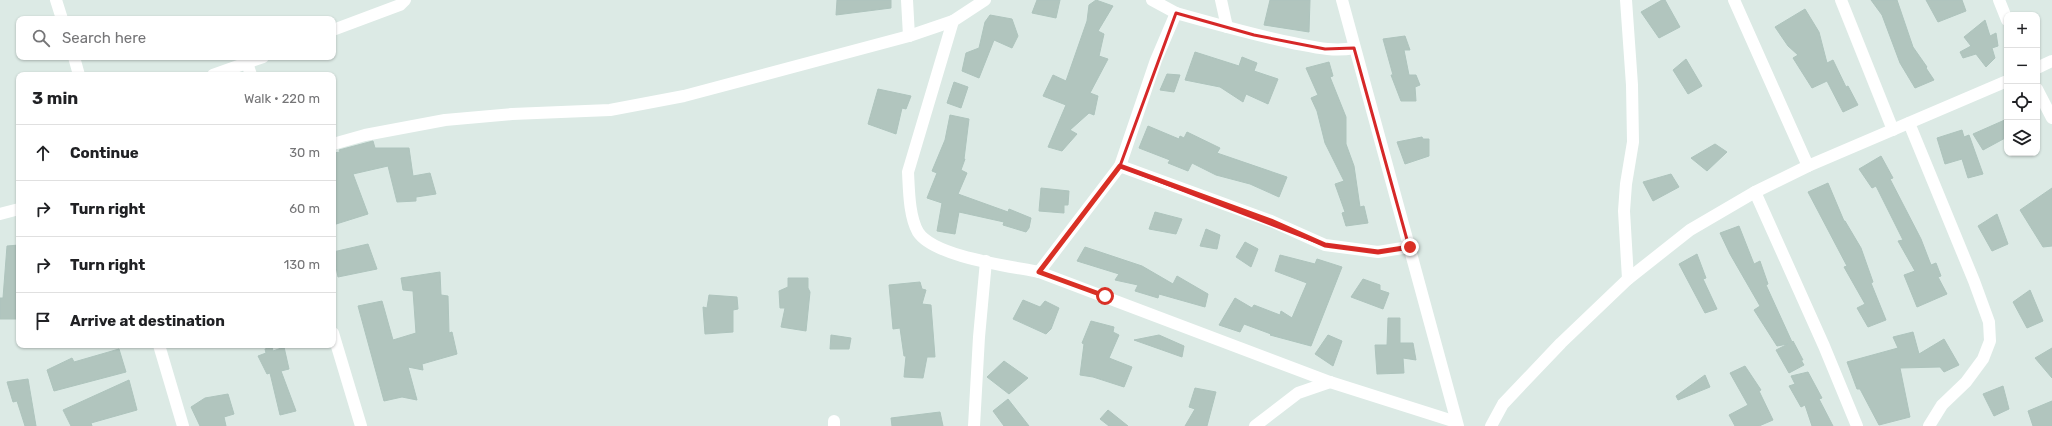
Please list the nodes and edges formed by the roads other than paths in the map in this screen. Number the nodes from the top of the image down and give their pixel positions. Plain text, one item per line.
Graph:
1 (56, 0) edge
2 (405, 0) edge
3 (907, 0) edge
4 (985, 0) edge
5 (1152, 0) edge
6 (1221, 0) edge
7 (1342, 0) edge
8 (1626, 0) edge
9 (1734, 0) edge
10 (1841, 0) edge
11 (1999, 0) edge
12 (2004, 12) edge
13 (1176, 13) junction
14 (61, 16) edge
15 (953, 21) junction
16 (1227, 27) junction
17 (336, 29) edge
18 (909, 36) junction
19 (1354, 48) junction
20 (75, 60) edge
21 (255, 60) edge
22 (2052, 60) edge
23 (247, 63) junction
24 (2040, 66) edge
25 (78, 72) edge
26 (222, 72) edge
27 (250, 72) edge
28 (2004, 82) edge
29 (2040, 95) edge
30 (2052, 118) edge
31 (1909, 123) junction
32 (1893, 130) junction
33 (336, 143) edge
34 (1120, 166) junction
35 (1808, 166) junction
36 (1754, 192) junction
37 (16, 210) edge
38 (0, 214) edge
39 (1410, 247) junction
40 (986, 261) junction
41 (1039, 272) junction
42 (1628, 279) junction
43 (336, 343) edge
44 (160, 348) edge
45 (1330, 382) junction
46 (1457, 424) edge
47 (183, 426) edge
48 (361, 426) edge
49 (974, 426) edge
50 (1255, 426) edge
51 (1491, 426) edge
52 (1857, 426) edge
53 (1929, 426) edge

1 - 14 street
2 - 17 street
3 - 18 street
4 - 15 street
5 - 13 street
6 - 16 street
7 - 19 street
8 - 42 street
9 - 35 street
10 - 32 street
11 - 12 street
13 - 16 street
13 - 34 street
15 - 18 street
15 - 40 street
16 - 19 street
18 - 33 street
19 - 39 street
20 - 25 street
21 - 23 street
22 - 24 street
23 - 26 street
23 - 27 street
28 - 31 street
29 - 30 street
31 - 32 street
31 - 53 street
32 - 35 street
34 - 39 street
34 - 41 street
35 - 36 street
36 - 42 street
36 - 52 street
37 - 38 street
39 - 46 street
40 - 41 street
40 - 49 street
41 - 45 street
42 - 51 street
43 - 48 street
44 - 47 street
45 - 46 street
45 - 50 street

